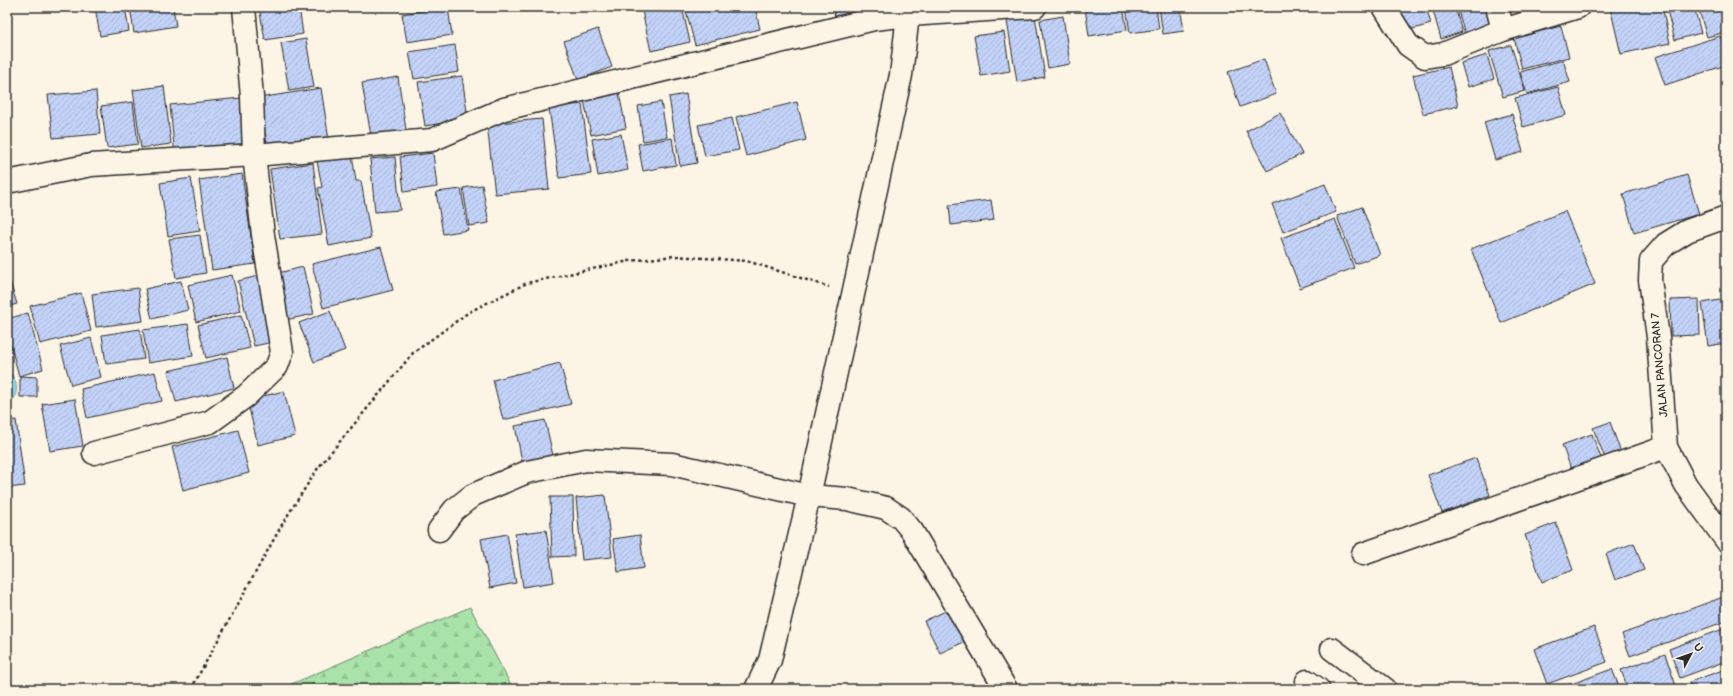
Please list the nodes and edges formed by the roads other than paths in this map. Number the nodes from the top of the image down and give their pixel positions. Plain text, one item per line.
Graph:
1 (244, 7) edge
2 (1035, 7) edge
3 (1384, 7) edge
4 (1497, 7) edge
5 (1578, 7) edge
6 (907, 11) edge
7 (1502, 30) junction
8 (254, 155) junction
9 (7, 182) edge
10 (1726, 216) edge
11 (1666, 448) junction
12 (94, 453) dead end
13 (809, 496) junction
14 (438, 530) dead end
15 (1726, 540) edge
16 (1363, 554) dead end
17 (1332, 649) dead end
18 (756, 689) edge
19 (1006, 689) edge
20 (1385, 689) edge

1 - 8 street
2 - 6 street
3 - 7 street
4 - 7 street
5 - 7 street
6 - 8 street
6 - 13 street
8 - 9 street
8 - 12 street
10 - 11 street, JALAN PANCORAN 7
11 - 15 street, JALAN PANCORAN 7
11 - 16 street
13 - 14 street
13 - 18 street
13 - 19 street
17 - 20 street

